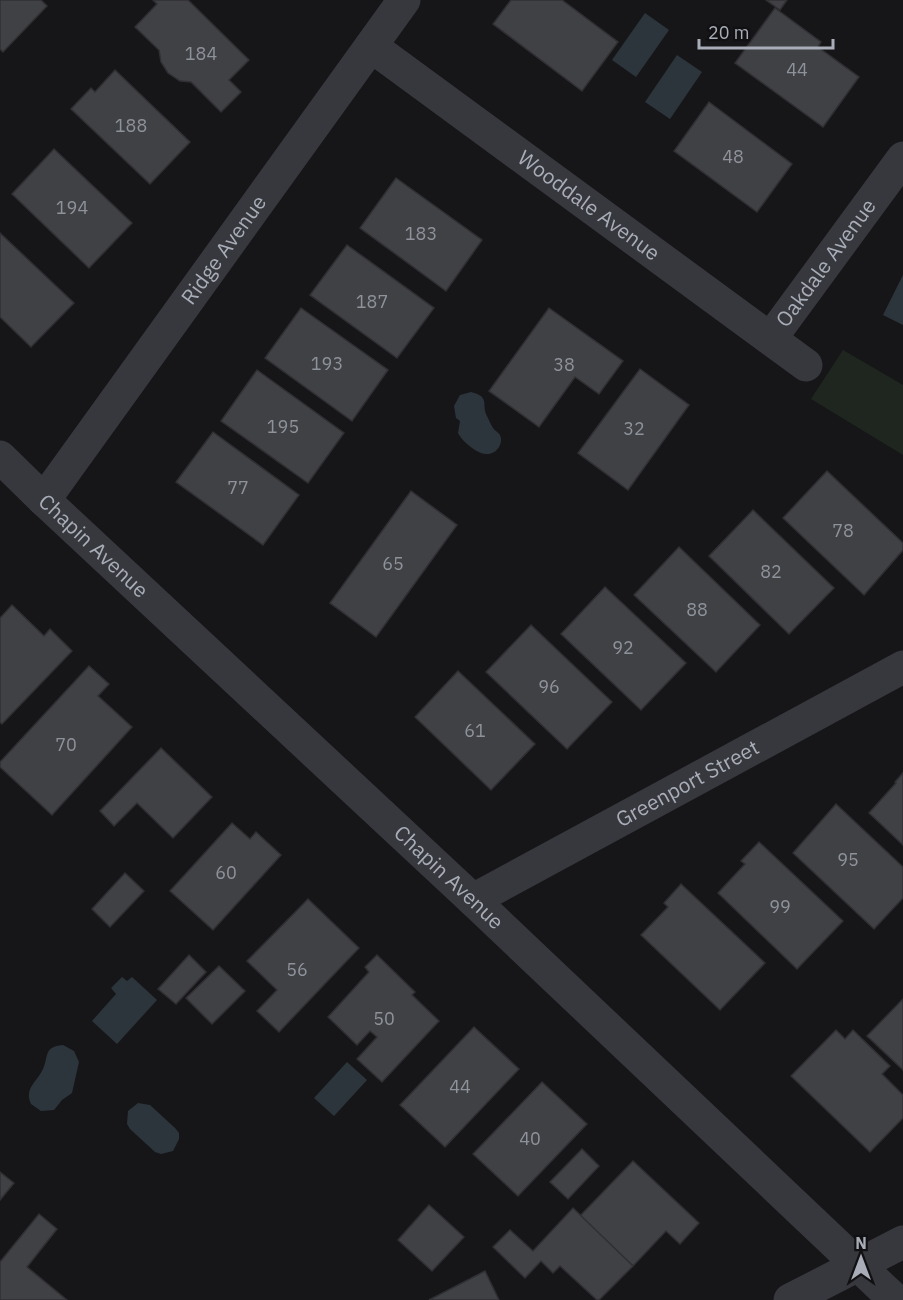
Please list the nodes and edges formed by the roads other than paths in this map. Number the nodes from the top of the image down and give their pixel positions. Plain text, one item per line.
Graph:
1 (404, 0) edge
2 (371, 46) junction
3 (903, 158) edge
4 (771, 338) junction
5 (806, 365) dead end
6 (0, 457) edge
7 (44, 500) junction
8 (903, 668) edge
9 (473, 900) junction
10 (903, 1242) edge
11 (858, 1265) junction
12 (790, 1300) edge
13 (895, 1300) edge

1 - 2 street, Ridge Avenue
2 - 4 street, Wooddale Avenue
2 - 7 street, Ridge Avenue
3 - 4 street, Oakdale Avenue
4 - 5 street, Wooddale Avenue
6 - 7 street, Chapin Avenue
7 - 9 street, Chapin Avenue
8 - 9 street, Greenport Street
9 - 11 street, Chapin Avenue
10 - 11 street
11 - 12 street
11 - 13 street, Chapin Avenue

